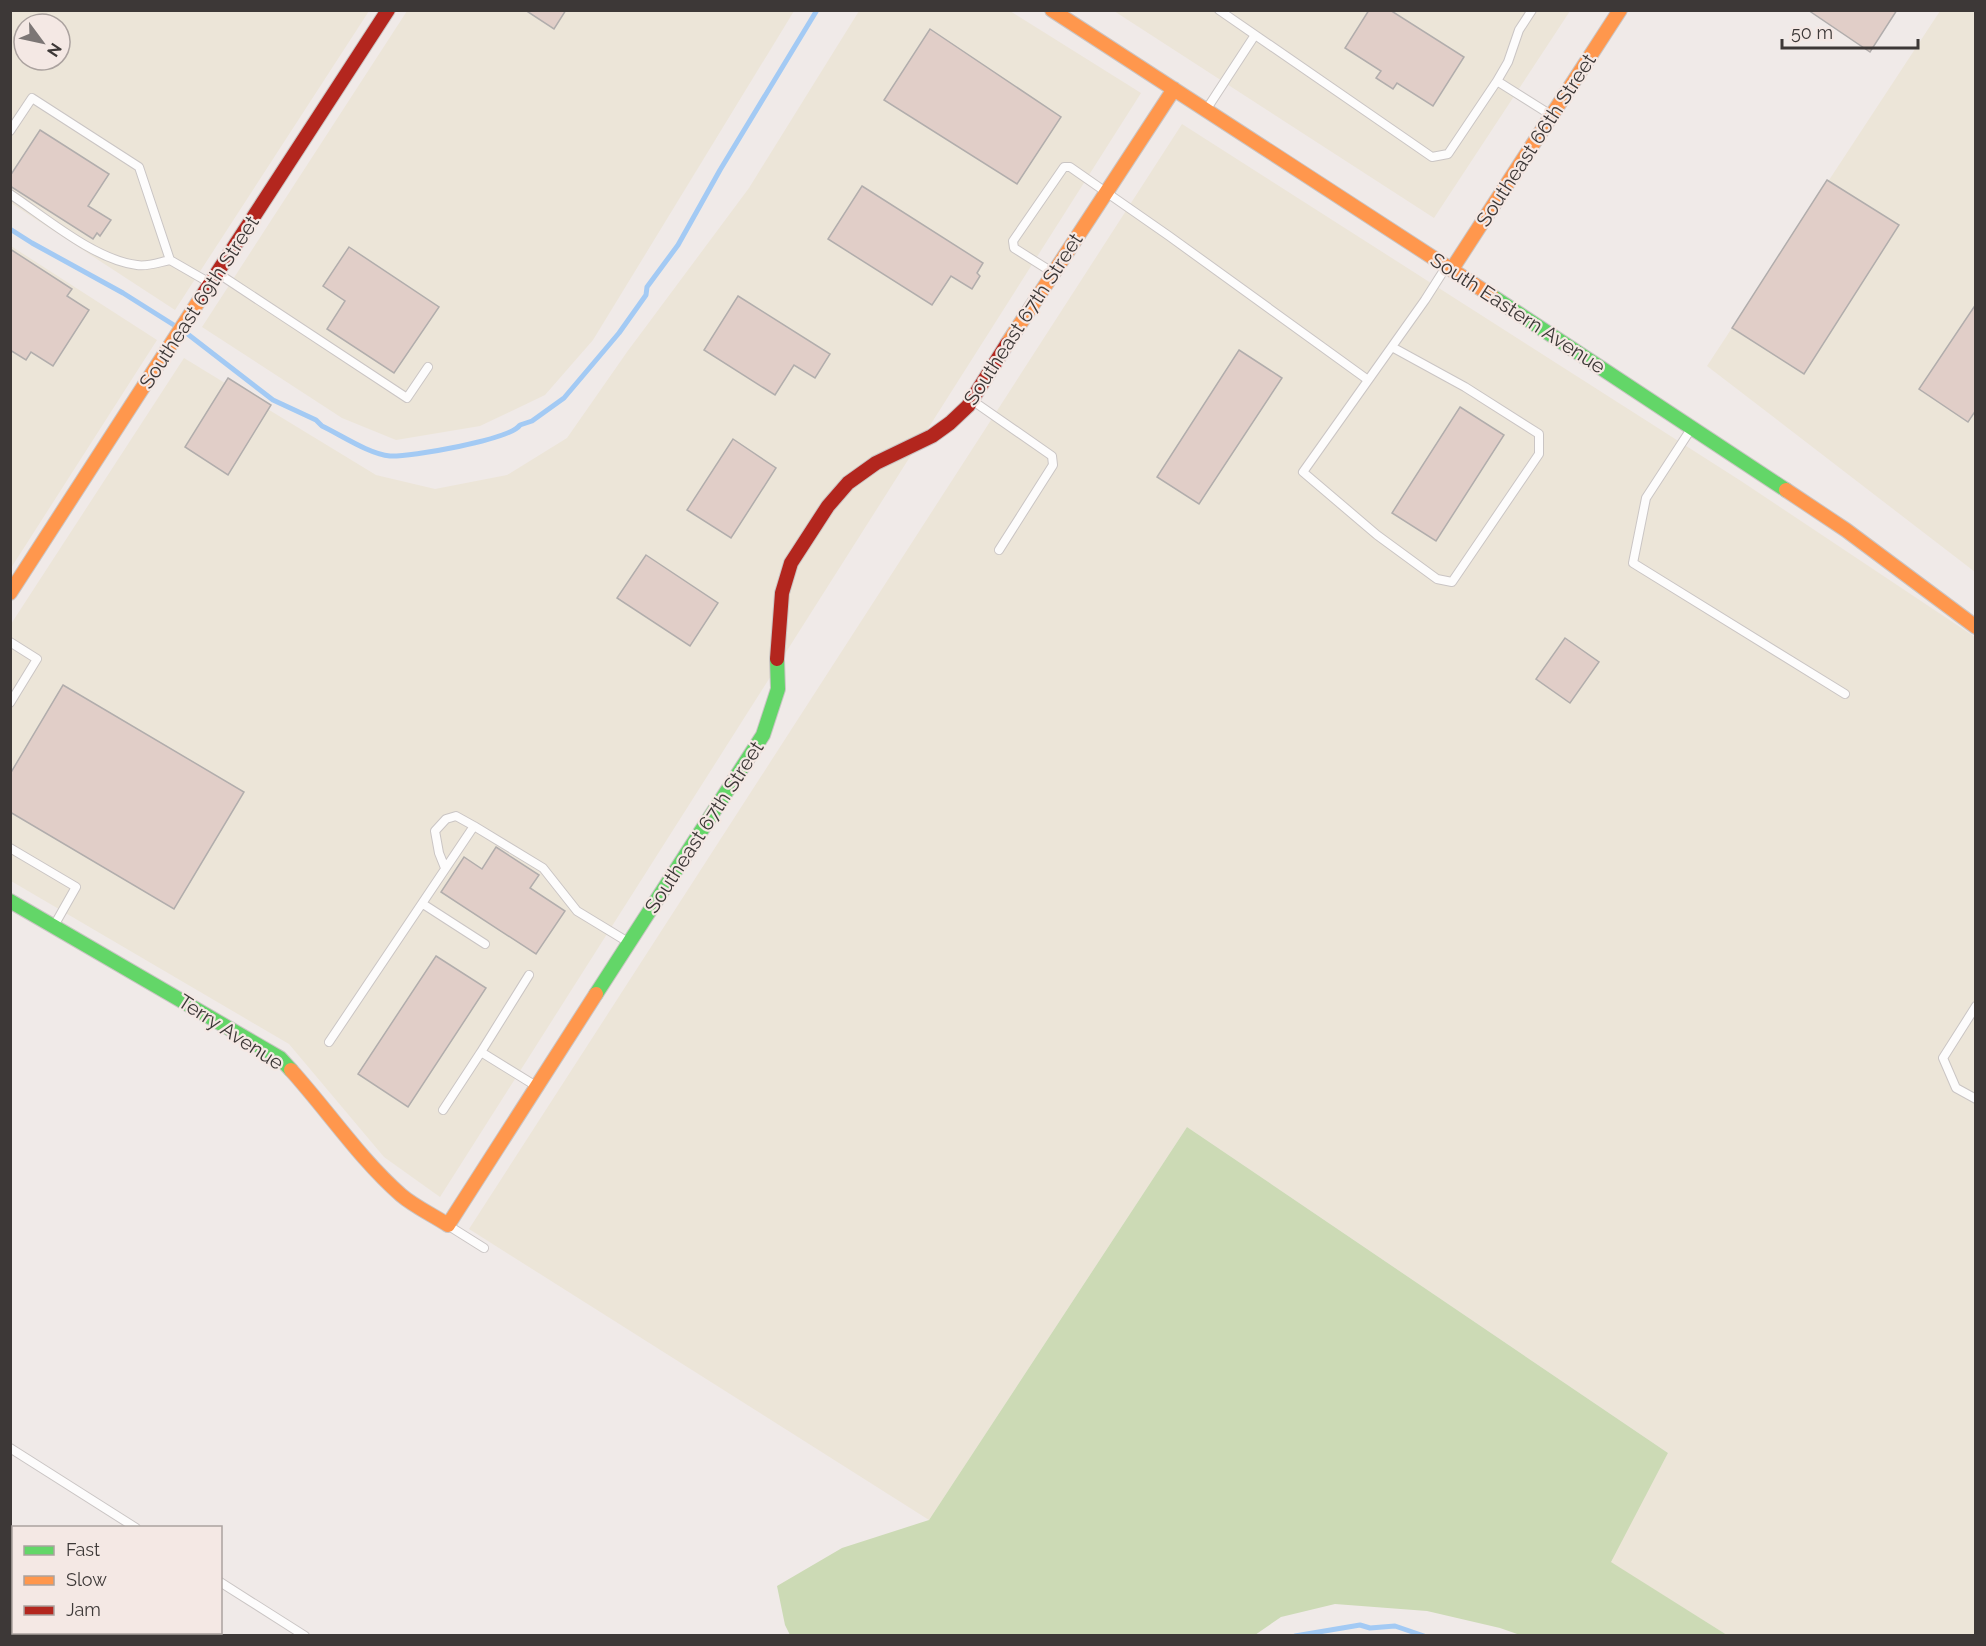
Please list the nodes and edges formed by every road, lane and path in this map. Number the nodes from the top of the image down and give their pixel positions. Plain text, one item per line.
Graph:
1 (388, 10) edge
2 (1052, 10) edge
3 (1218, 10) edge
4 (1532, 10) edge
5 (1620, 10) edge
6 (1255, 36) junction
7 (1497, 81) junction
8 (1174, 89) junction
9 (1206, 109) junction
10 (1552, 115) junction
11 (10, 131) edge
12 (1107, 192) junction
13 (10, 194) edge
14 (170, 260) junction
15 (1449, 267) junction
16 (1053, 273) junction
17 (214, 279) junction
18 (1392, 347) junction
19 (428, 367) dead end
20 (1368, 380) junction
21 (972, 400) junction
22 (1692, 428) junction
23 (999, 550) dead end
24 (11, 591) edge
25 (1976, 627) edge
26 (10, 642) edge
27 (1845, 694) dead end
28 (10, 703) edge
29 (474, 826) junction
30 (10, 848) edge
31 (445, 868) junction
32 (10, 900) edge
33 (423, 904) junction
34 (54, 926) junction
35 (629, 942) junction
36 (485, 944) dead end
37 (529, 975) dead end
38 (1976, 1006) edge
39 (328, 1042) dead end
40 (481, 1052) junction
41 (537, 1086) junction
42 (1976, 1099) edge
43 (443, 1110) dead end
44 (448, 1226) junction
45 (484, 1248) dead end
46 (10, 1448) edge
47 (134, 1526) edge
48 (222, 1583) edge
49 (305, 1635) edge

1 - 17 street, Southeast 69th Street
2 - 8 street, South Eastern Avenue
3 - 6 lane
4 - 7 lane
5 - 10 street, Southeast 66th Street
6 - 7 lane
6 - 9 lane
7 - 10 lane
8 - 9 street, South Eastern Avenue
8 - 12 street, Southeast 67th Street
9 - 15 street, South Eastern Avenue
10 - 15 street, Southeast 66th Street
11 - 14 lane
12 - 16 street, Southeast 67th Street
12 - 16 lane
12 - 20 lane
13 - 14 lane
14 - 17 lane
15 - 18 lane
15 - 22 street, South Eastern Avenue
16 - 21 street, Southeast 67th Street
17 - 19 lane
17 - 24 street, Southeast 69th Street
18 - 20 lane
18 - 20 lane
21 - 23 lane
21 - 35 street, Southeast 67th Street
22 - 25 street, South Eastern Avenue
22 - 27 lane
26 - 28 lane
29 - 31 lane
29 - 31 lane
29 - 35 lane
30 - 34 lane
31 - 33 lane
32 - 34 street, Terry Avenue
33 - 36 lane
33 - 39 lane
34 - 44 street, Terry Avenue
35 - 41 street, Southeast 67th Street
37 - 40 lane
38 - 42 lane
40 - 41 lane
40 - 43 lane
41 - 44 street, Southeast 67th Street
44 - 45 lane
46 - 47 lane
48 - 49 lane

